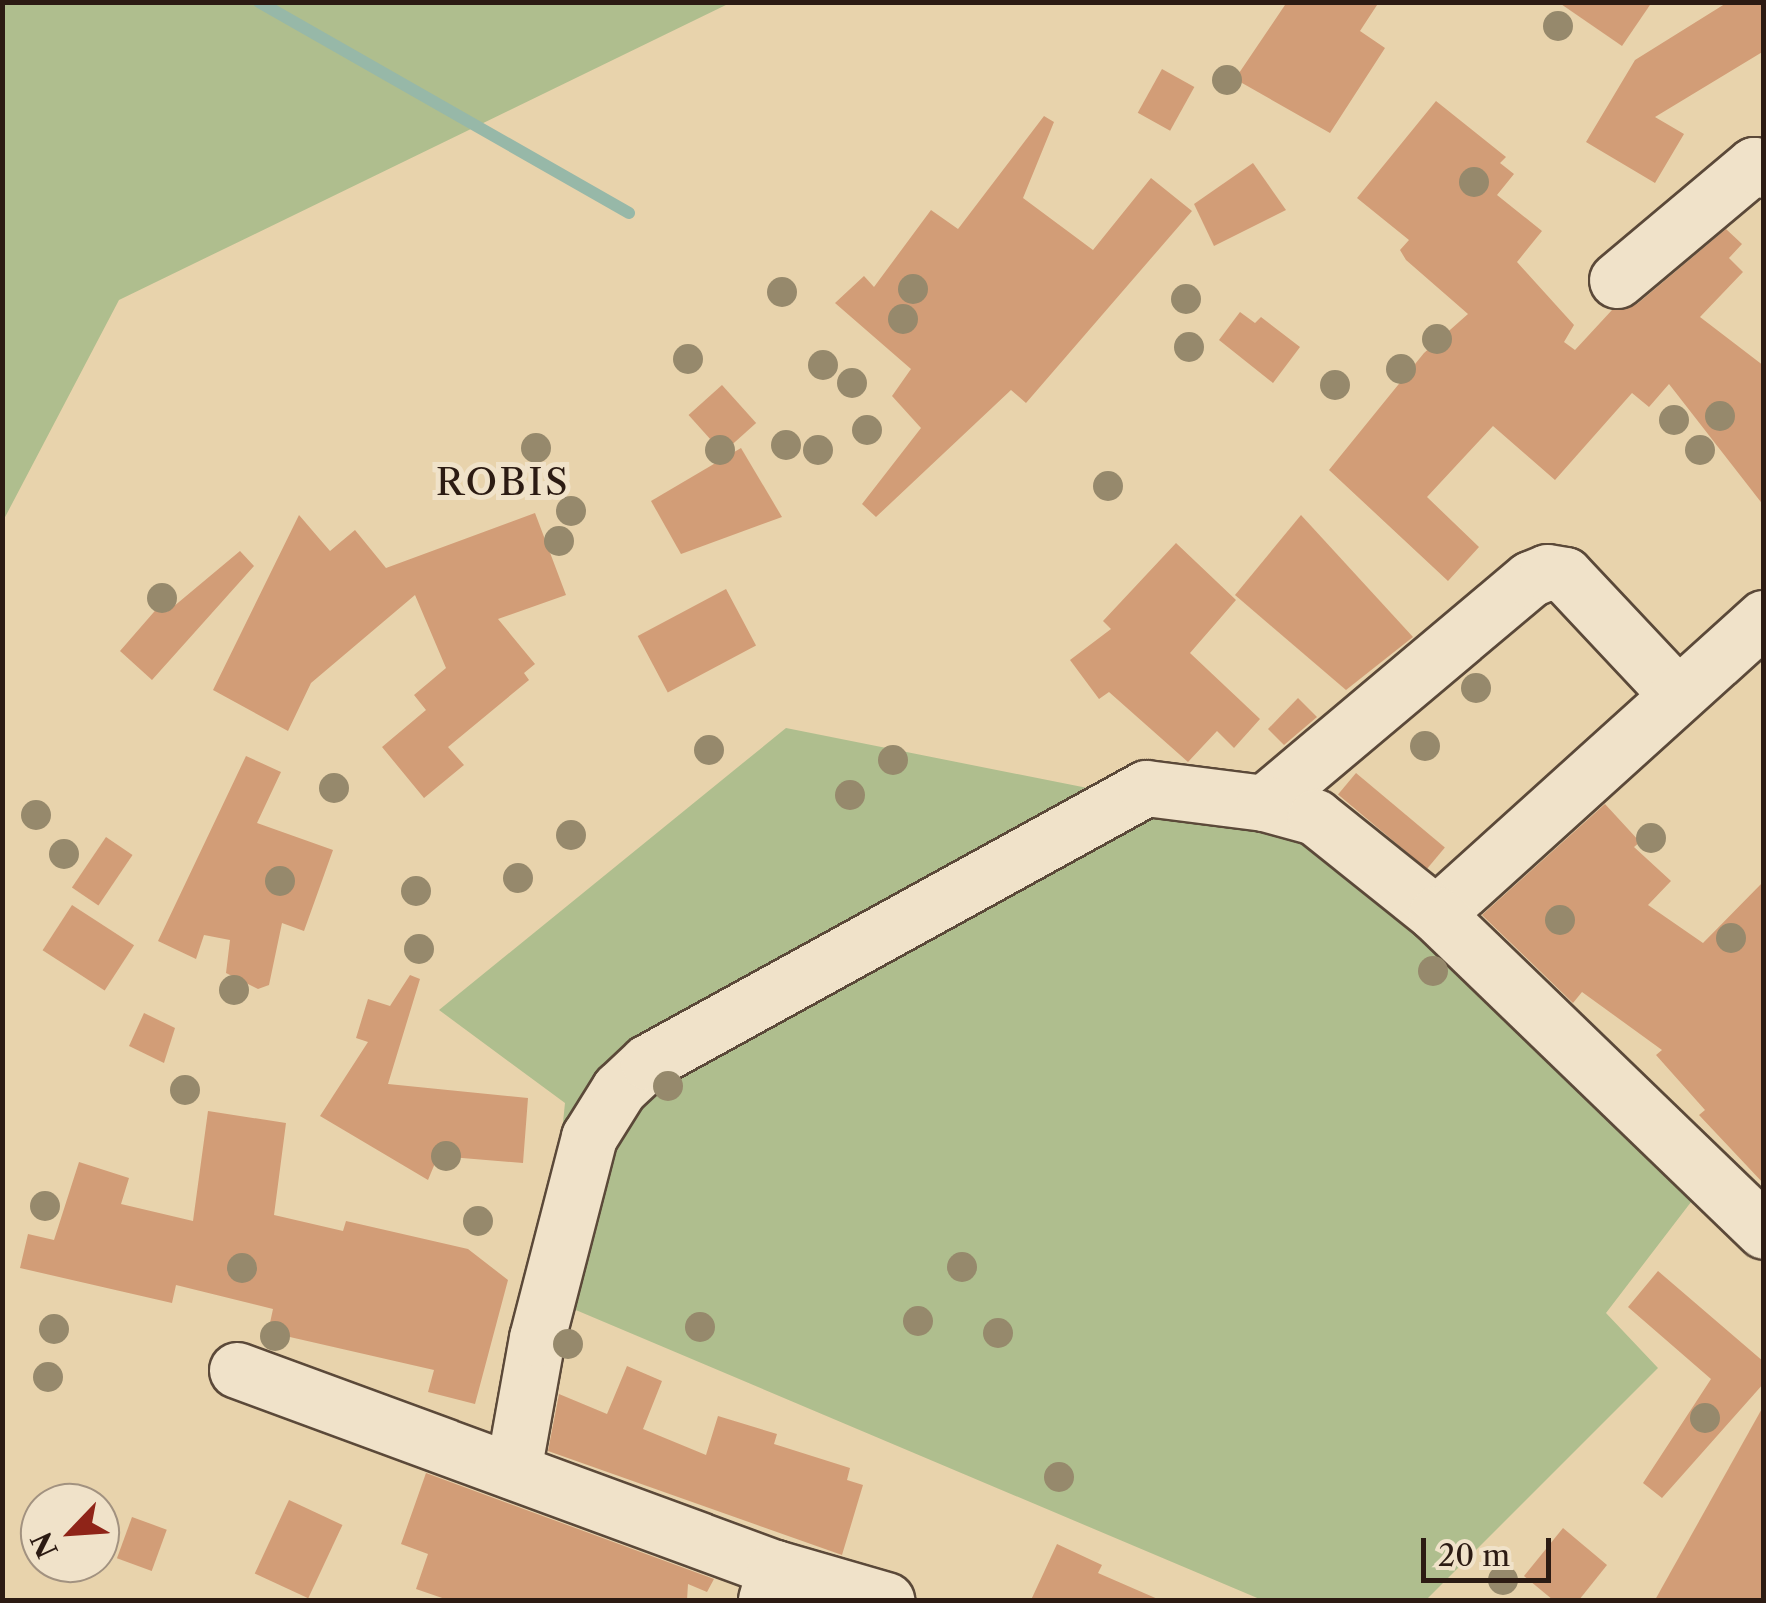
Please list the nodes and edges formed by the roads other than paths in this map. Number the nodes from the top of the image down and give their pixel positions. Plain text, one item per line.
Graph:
1 (1764, 170) edge
2 (1617, 280) dead end
3 (1764, 618) edge
4 (1675, 692) junction
5 (1264, 803) junction
6 (1436, 914) junction
7 (1764, 1231) edge
8 (237, 1370) dead end
9 (514, 1471) junction
10 (770, 1584) edge
11 (886, 1600) edge

1 - 2 street
3 - 4 street
4 - 5 street
4 - 6 street
5 - 6 street
5 - 9 street
6 - 7 street
8 - 9 street
9 - 10 street
10 - 11 street

